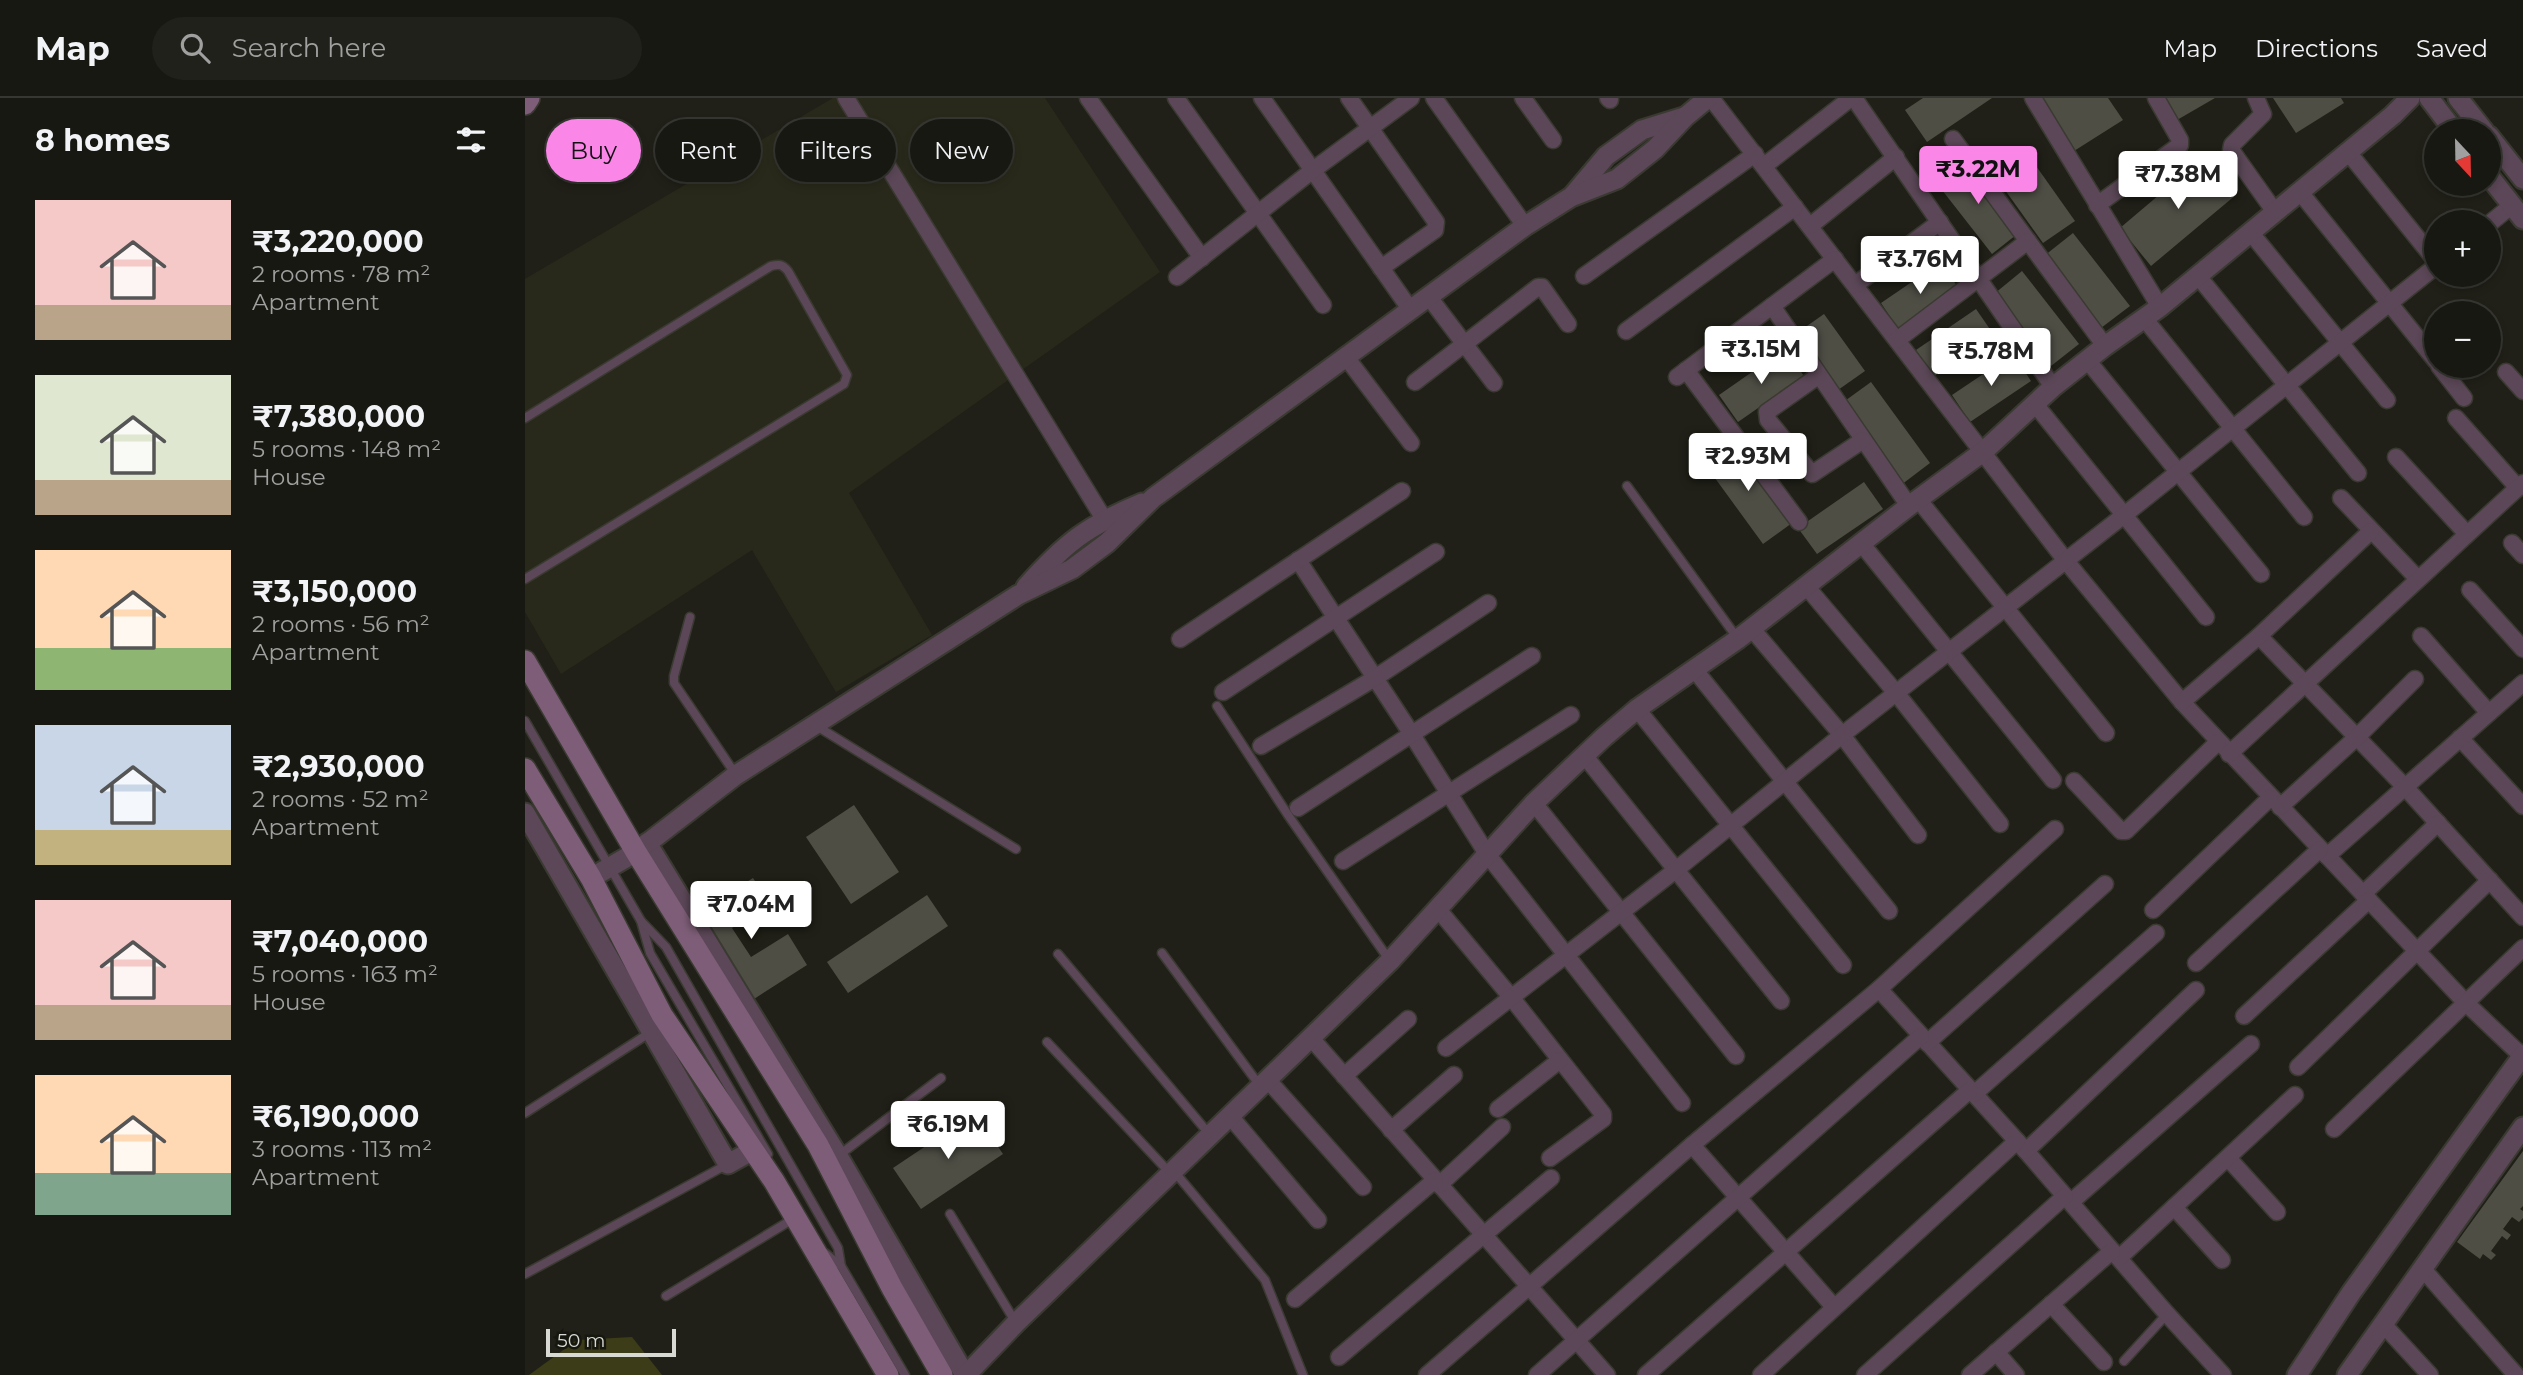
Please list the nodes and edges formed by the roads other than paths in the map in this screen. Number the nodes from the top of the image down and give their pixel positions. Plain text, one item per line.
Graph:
1 (529, 98) edge
2 (846, 98) edge
3 (1088, 98) edge
4 (1176, 98) edge
5 (1262, 98) edge
6 (1349, 98) edge
7 (1411, 98) edge
8 (1434, 98) edge
9 (1523, 98) edge
10 (1709, 98) edge
11 (1852, 98) edge
12 (2033, 98) edge
13 (2156, 98) edge
14 (2256, 98) edge
15 (2410, 98) edge
16 (2429, 98) edge
17 (2458, 98) edge
18 (525, 104) edge
19 (2445, 119) edge
20 (2475, 119) edge
21 (1370, 128) junction
22 (1953, 139) dead end
23 (1553, 140) dead end
24 (2501, 151) edge
25 (2348, 152) junction
26 (1896, 157) junction
27 (1759, 160) junction
28 (1313, 170) junction
29 (2523, 179) edge
30 (2300, 192) junction
31 (2501, 192) edge
32 (2097, 205) junction
33 (1795, 207) junction
34 (2276, 212) junction
35 (1257, 213) junction
36 (2517, 213) edge
37 (1940, 222) junction
38 (1525, 226) junction
39 (1810, 226) junction
40 (2251, 233) junction
41 (2028, 241) junction
42 (2424, 248) edge
43 (1202, 258) junction
44 (1835, 259) junction
45 (1381, 268) junction
46 (2424, 273) edge
47 (1584, 276) dead end
48 (2198, 276) junction
49 (1177, 277) dead end
50 (1979, 280) junction
51 (1855, 285) junction
52 (1429, 297) junction
53 (2390, 302) junction
54 (1323, 305) dead end
55 (1772, 306) junction
56 (1410, 309) junction
57 (2152, 313) junction
58 (1568, 324) dead end
59 (1626, 331) dead end
60 (1897, 340) junction
61 (2339, 342) junction
62 (1463, 343) junction
63 (2105, 346) junction
64 (2424, 346) edge
65 (1346, 356) junction
66 (2088, 361) junction
67 (2506, 372) dead end
68 (1818, 376) junction
69 (2448, 378) edge
70 (1415, 382) dead end
71 (1494, 383) dead end
72 (2286, 386) junction
73 (2053, 387) junction
74 (2523, 391) edge
75 (2464, 398) dead end
76 (2387, 400) dead end
77 (2035, 404) junction
78 (525, 418) edge
79 (2456, 418) dead end
80 (2232, 428) junction
81 (1863, 440) junction
82 (1411, 443) dead end
83 (1984, 452) junction
84 (2396, 457) dead end
85 (2178, 473) junction
86 (2358, 473) dead end
87 (1627, 486) dead end
88 (2520, 486) edge
89 (1402, 491) dead end
90 (2341, 498) dead end
91 (1153, 499) junction
92 (1913, 503) junction
93 (2123, 516) junction
94 (2304, 517) dead end
95 (1104, 519) junction
96 (1799, 522) dead end
97 (2371, 531) junction
98 (2467, 534) junction
99 (1861, 543) junction
100 (1436, 552) dead end
101 (1298, 560) junction
102 (2066, 561) junction
103 (2261, 575) dead end
104 (525, 579) edge
105 (2418, 579) junction
106 (1806, 586) junction
107 (2470, 590) dead end
108 (1018, 595) junction
109 (1488, 603) dead end
110 (2006, 608) junction
111 (690, 617) dead end
112 (2206, 617) dead end
113 (1336, 618) junction
114 (1745, 634) junction
115 (2259, 636) junction
116 (2421, 636) dead end
117 (1180, 639) dead end
118 (2523, 649) edge
119 (1951, 651) junction
120 (1532, 656) dead end
121 (525, 661) edge
122 (1694, 669) junction
123 (1375, 678) junction
124 (2415, 679) dead end
125 (2305, 684) junction
126 (2521, 689) edge
127 (1897, 694) junction
128 (1220, 699) joint
129 (2182, 702) junction
130 (1637, 709) junction
131 (2490, 713) junction
132 (1571, 715) dead end
133 (525, 721) edge
134 (815, 725) junction
135 (1411, 733) junction
136 (2106, 733) dead end
137 (1842, 735) junction
138 (2357, 737) junction
139 (2460, 738) junction
140 (1261, 746) dead end
141 (2224, 748) junction
142 (1584, 755) junction
143 (525, 769) edge
144 (736, 775) junction
145 (2053, 780) dead end
146 (1784, 781) junction
147 (2074, 781) dead end
148 (2405, 787) junction
149 (1449, 792) junction
150 (1534, 803) junction
151 (2275, 803) junction
152 (2523, 806) edge
153 (1298, 808) dead end
154 (525, 813) edge
155 (2438, 823) junction
156 (1732, 824) junction
157 (2000, 824) dead end
158 (2055, 829) dead end
159 (1918, 835) dead end
160 (641, 847) junction
161 (1016, 849) dead end
162 (2324, 853) junction
163 (1487, 854) junction
164 (1343, 861) dead end
165 (1677, 869) junction
166 (600, 873) junction
167 (2490, 880) junction
168 (2105, 884) dead end
169 (2366, 897) junction
170 (1437, 908) junction
171 (2153, 910) dead end
172 (1621, 911) junction
173 (1889, 911) dead end
174 (2523, 917) edge
175 (641, 921) junction
176 (2156, 933) dead end
177 (2523, 948) edge
178 (2416, 950) junction
179 (1162, 953) dead end
180 (1058, 954) dead end
181 (1565, 954) junction
182 (1389, 961) junction
183 (2196, 963) dead end
184 (1843, 965) dead end
185 (1879, 989) junction
186 (2196, 990) dead end
187 (1511, 997) junction
188 (1781, 1001) dead end
189 (2466, 1003) junction
190 (2244, 1016) dead end
191 (1408, 1019) dead end
192 (659, 1027) junction
193 (1311, 1038) junction
194 (1924, 1039) junction
195 (1047, 1042) dead end
196 (2251, 1044) dead end
197 (1446, 1048) dead end
198 (1736, 1055) dead end
199 (2523, 1056) edge
200 (1560, 1060) junction
201 (2298, 1067) dead end
202 (1454, 1074) dead end
203 (1344, 1076) junction
204 (941, 1078) dead end
205 (1264, 1083) junction
206 (1972, 1092) junction
207 (2295, 1095) dead end
208 (1682, 1103) dead end
209 (1498, 1109) dead end
210 (525, 1113) edge
211 (1230, 1115) junction
212 (1502, 1127) dead end
213 (2523, 1128) edge
214 (2334, 1129) dead end
215 (1391, 1130) junction
216 (1210, 1135) junction
217 (1692, 1145) junction
218 (2022, 1146) junction
219 (753, 1150) junction
220 (838, 1157) junction
221 (1550, 1158) dead end
222 (2228, 1158) junction
223 (728, 1164) junction
224 (1171, 1172) junction
225 (1552, 1178) dead end
226 (1437, 1182) junction
227 (1363, 1186) dead end
228 (1738, 1196) junction
229 (2068, 1199) junction
230 (2174, 1207) junction
231 (2277, 1212) dead end
232 (950, 1214) dead end
233 (796, 1217) junction
234 (1318, 1220) dead end
235 (1483, 1235) junction
236 (1785, 1250) junction
237 (2116, 1255) junction
238 (2221, 1260) dead end
239 (841, 1266) junction
240 (2422, 1268) junction
241 (525, 1274) edge
242 (1529, 1286) junction
243 (666, 1296) dead end
244 (1295, 1299) dead end
245 (2052, 1304) junction
246 (1835, 1307) junction
247 (2167, 1314) junction
248 (1016, 1322) junction
249 (2383, 1324) junction
250 (1576, 1340) junction
251 (1996, 1352) junction
252 (1339, 1357) dead end
253 (2124, 1361) dead end
254 (2104, 1362) dead end
255 (2348, 1374) edge
256 (888, 1375) edge
257 (905, 1375) edge
258 (942, 1375) edge
259 (966, 1375) edge
260 (1303, 1375) edge
261 (1427, 1375) edge
262 (1537, 1375) edge
263 (1607, 1375) edge
264 (1646, 1375) edge
265 (1761, 1375) edge
266 (1865, 1375) edge
267 (1970, 1375) edge
268 (2016, 1375) edge
269 (2223, 1375) edge
270 (2297, 1375) edge
271 (2430, 1375) edge
272 (2516, 1375) edge

1 - 18 main road
2 - 95 street
3 - 43 street
4 - 35 street
5 - 28 street
6 - 21 street
7 - 21 street
8 - 38 street
9 - 23 street
10 - 27 street
10 - 38 street
11 - 26 street
11 - 27 street
12 - 32 street
13 - 32 street
14 - 34 street
15 - 25 street
16 - 19 street
17 - 20 street
21 - 28 street
21 - 45 street
22 - 41 street
24 - 29 street
25 - 30 street
25 - 42 street
26 - 37 street
26 - 39 street
27 - 33 street
27 - 47 street
28 - 35 street
28 - 45 street
30 - 34 street
30 - 53 street
31 - 36 street
32 - 57 street
33 - 39 street
33 - 59 street
34 - 40 street
35 - 43 street
35 - 54 street
37 - 50 street
37 - 51 street
38 - 52 street
39 - 44 street
40 - 48 street
40 - 61 street
41 - 50 street
41 - 63 street
43 - 49 street
44 - 51 street
44 - 55 street
45 - 56 street
46 - 53 street
48 - 57 street
48 - 72 street
50 - 60 street
50 - 73 street
51 - 60 street
52 - 56 street
52 - 62 street
53 - 61 street
53 - 64 street
55 - 68 street
55 - 96 street
56 - 65 street
57 - 63 street
57 - 80 street
58 - 62 street
60 - 83 street
61 - 72 street
61 - 76 street
62 - 70 street
62 - 71 street
63 - 66 street
65 - 82 street
65 - 91 street
66 - 73 street
66 - 85 street
67 - 74 street
68 - 81 street
68 - 81 street
69 - 75 street
72 - 80 street
72 - 86 street
73 - 77 street
77 - 83 street
77 - 93 street
78 - 104 lane
79 - 88 street
80 - 85 street
80 - 94 street
81 - 92 street
83 - 92 street
83 - 102 street
84 - 98 street
85 - 93 street
85 - 103 street
87 - 114 lane
88 - 98 street
89 - 101 street
90 - 97 street
91 - 95 street
91 - 108 street
92 - 99 street
92 - 110 street
93 - 102 street
93 - 112 street
95 - 108 street
97 - 105 street
97 - 115 street
98 - 105 street
99 - 106 street
99 - 119 street
100 - 113 street
101 - 113 street
101 - 117 street
102 - 110 street
102 - 129 street
105 - 125 street
106 - 114 street
106 - 127 street
107 - 118 street
108 - 134 street
109 - 123 street
110 - 119 street
110 - 136 street
111 - 144 lane
113 - 123 street
113 - 128 street
114 - 122 street
114 - 137 street
115 - 125 street
115 - 129 street
116 - 131 street
119 - 127 street
119 - 145 street
120 - 135 street
121 - 160 main road
122 - 130 street
122 - 146 street
123 - 135 street
123 - 140 street
124 - 138 street
125 - 138 street
125 - 141 street
126 - 131 street
127 - 137 street
127 - 157 street
128 - 182 lane
129 - 141 street
130 - 142 street
130 - 156 street
131 - 139 street
132 - 149 street
133 - 166 lane
134 - 144 street
134 - 161 lane
135 - 149 street
135 - 153 street
137 - 146 street
137 - 159 street
138 - 148 street
138 - 151 street
139 - 148 street
139 - 152 street
141 - 147 street
141 - 151 street
142 - 150 street
142 - 165 street
143 - 166 main road
144 - 160 street
146 - 156 street
146 - 173 street
148 - 155 street
148 - 162 street
149 - 163 street
149 - 164 street
150 - 163 street
150 - 172 street
151 - 162 street
151 - 171 street
154 - 192 street
155 - 167 street
155 - 169 street
156 - 165 street
156 - 184 street
158 - 185 street
160 - 166 street
160 - 220 street
160 - 258 main road
162 - 169 street
162 - 183 street
163 - 170 street
163 - 181 street
165 - 172 street
165 - 188 street
166 - 175 lane
166 - 192 main road
167 - 174 street
167 - 178 street
168 - 194 street
169 - 178 street
169 - 190 street
170 - 182 street
170 - 187 street
172 - 181 street
172 - 198 street
175 - 239 lane
175 - 239 lane
176 - 206 street
177 - 189 street
178 - 189 street
178 - 201 street
179 - 205 lane
180 - 216 lane
181 - 187 street
181 - 208 street
182 - 193 street
185 - 194 street
185 - 217 street
186 - 218 street
187 - 197 street
187 - 200 street
189 - 199 street
189 - 214 street
191 - 203 street
192 - 210 lane
192 - 219 main road
192 - 223 street
193 - 203 street
193 - 205 street
194 - 206 street
194 - 228 street
195 - 224 lane
196 - 229 street
199 - 270 street
200 - 209 street
200 - 221 street
202 - 215 street
203 - 215 street
204 - 220 lane
205 - 211 street
205 - 227 street
206 - 218 street
206 - 236 street
207 - 222 street
211 - 216 street
211 - 234 street
212 - 226 street
213 - 240 street
215 - 226 street
216 - 224 street
217 - 228 street
217 - 242 street
218 - 229 street
218 - 246 street
219 - 223 street
219 - 233 main road
220 - 259 street
222 - 230 street
222 - 231 street
223 - 241 lane
224 - 248 street
224 - 260 lane
225 - 235 street
226 - 235 street
226 - 244 street
228 - 236 street
228 - 250 street
229 - 237 street
229 - 266 street
230 - 237 street
230 - 238 street
232 - 248 lane
233 - 243 lane
233 - 256 main road
235 - 242 street
235 - 252 street
236 - 246 street
236 - 264 street
237 - 245 street
237 - 247 street
239 - 257 lane
240 - 249 street
240 - 272 street
242 - 250 street
242 - 261 street
245 - 251 street
245 - 254 street
246 - 265 street
247 - 253 lane
247 - 269 street
248 - 259 street
249 - 255 street
249 - 271 street
250 - 262 street
250 - 263 street
251 - 267 street
251 - 268 street

